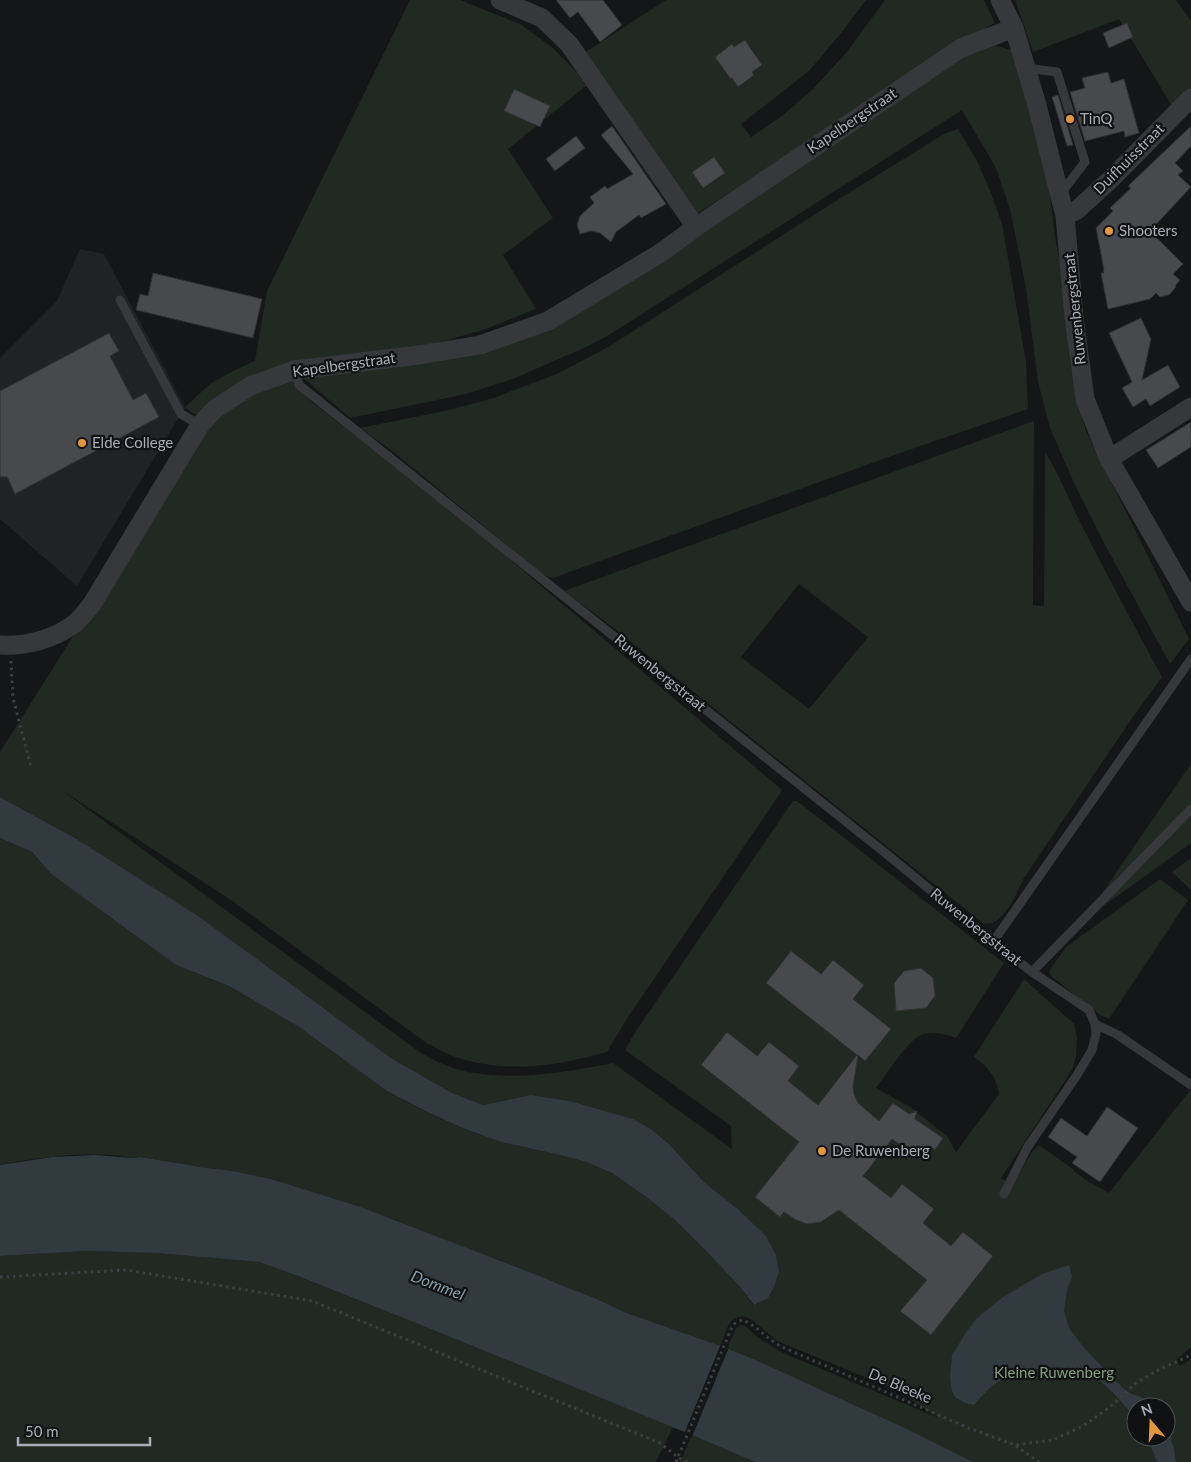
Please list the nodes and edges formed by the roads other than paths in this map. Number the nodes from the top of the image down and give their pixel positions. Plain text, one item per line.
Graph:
1 (500, 0) edge
2 (1000, 0) edge
3 (1014, 28) junction
4 (1026, 68) junction
5 (1191, 98) edge
6 (1060, 195) junction
7 (1066, 216) junction
8 (696, 227) junction
9 (120, 300) dead end
10 (295, 370) junction
11 (1191, 407) edge
12 (200, 425) junction
13 (1110, 459) junction
14 (1191, 602) edge
15 (5, 646) edge
16 (1191, 659) edge
17 (1191, 809) edge
18 (992, 942) junction
19 (1032, 972) junction
20 (1095, 1024) junction
21 (1191, 1084) edge
22 (1004, 1194) dead end

1 - 8 street
2 - 3 street, Ruwenbergstraat
3 - 4 street, Ruwenbergstraat
3 - 8 street, Kapelbergstraat
4 - 6 street, Ruwenbergstraat
4 - 6 lane
5 - 7 street, Duifhuisstraat
6 - 7 street, Ruwenbergstraat
7 - 13 street, Ruwenbergstraat
8 - 10 street, Kapelbergstraat
9 - 12 lane
10 - 12 street, Kapelbergstraat
10 - 18 lane, Ruwenbergstraat
11 - 13 street
12 - 15 street, Kapelbergstraat
13 - 14 street, Ruwenbergstraat
16 - 18 lane
17 - 19 lane, Ruwenbergstraat
18 - 19 lane, Ruwenbergstraat
19 - 20 lane, Ruwenbergstraat
20 - 21 lane
20 - 22 lane

